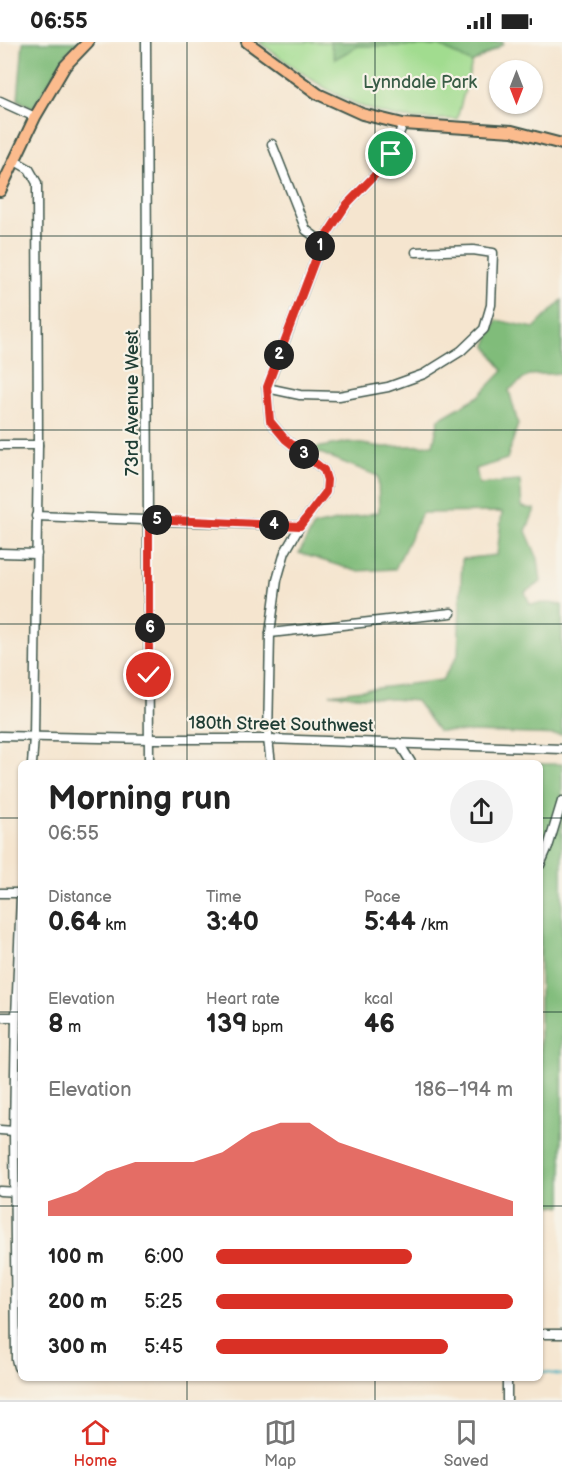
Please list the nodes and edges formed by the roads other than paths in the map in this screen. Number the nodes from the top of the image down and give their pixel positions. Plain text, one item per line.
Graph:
1 (88, 42) edge
2 (146, 42) edge
3 (247, 42) edge
4 (0, 101) edge
5 (35, 117) junction
6 (403, 124) junction
7 (272, 144) dead end
8 (562, 144) edge
9 (15, 161) junction
10 (0, 191) edge
11 (322, 242) junction
12 (416, 252) dead end
13 (267, 387) junction
14 (0, 445) edge
15 (38, 445) junction
16 (36, 516) junction
17 (149, 519) junction
18 (300, 526) junction
19 (0, 553) edge
20 (37, 554) junction
21 (452, 613) dead end
22 (270, 633) junction
23 (0, 736) edge
24 (34, 737) junction
25 (268, 739) junction
26 (150, 740) junction
27 (399, 743) junction
28 (562, 748) edge
29 (32, 760) edge
30 (149, 760) edge
31 (271, 760) edge
32 (410, 760) edge
33 (562, 801) edge
34 (543, 859) edge
35 (0, 893) edge
36 (18, 895) edge
37 (18, 968) edge
38 (0, 1017) edge
39 (16, 1017) junction
40 (18, 1035) edge
41 (0, 1130) edge
42 (14, 1131) junction
43 (0, 1191) edge
44 (18, 1192) edge
45 (543, 1334) edge
46 (562, 1334) edge
47 (18, 1367) edge
48 (507, 1381) edge
49 (507, 1400) edge

1 - 5 main road
2 - 17 street, 73rd Avenue West
3 - 6 main road
4 - 5 street
5 - 9 main road
6 - 8 main road
6 - 11 street
7 - 11 street
9 - 10 main road
9 - 15 street
11 - 13 street
12 - 13 street
13 - 18 street
14 - 15 street
15 - 16 street
16 - 17 street
16 - 20 street
17 - 18 street
17 - 26 street, 73rd Avenue West
18 - 22 street
19 - 20 street
20 - 24 street
21 - 22 street
22 - 25 street
23 - 24 street, 180th Street Southwest
24 - 26 street, 180th Street Southwest
24 - 29 street
25 - 26 street, 180th Street Southwest
25 - 27 street, 180th Street Southwest
25 - 31 street
26 - 30 street, 73rd Avenue West
27 - 28 street, 180th Street Southwest
27 - 32 street
33 - 34 street
35 - 36 street
37 - 39 street
38 - 39 street
39 - 40 street
40 - 42 street
41 - 42 street
42 - 44 street
43 - 44 street
44 - 47 street
45 - 46 street
48 - 49 street

